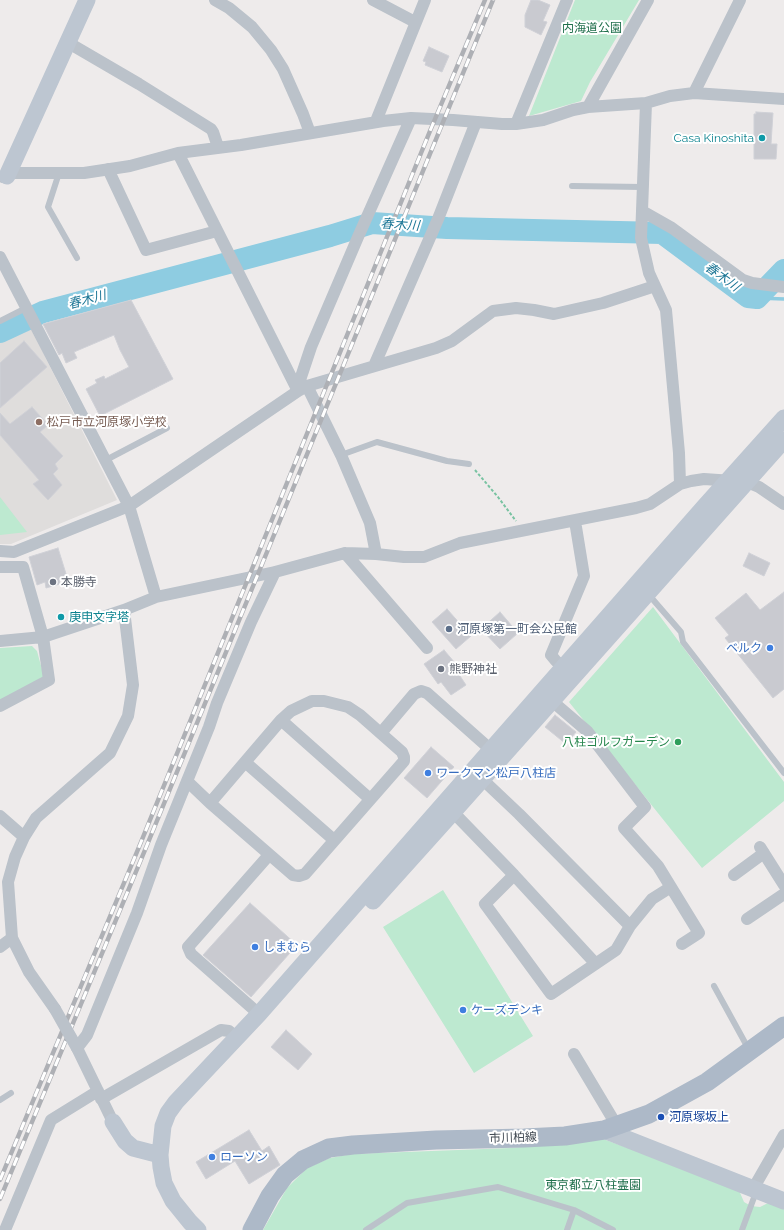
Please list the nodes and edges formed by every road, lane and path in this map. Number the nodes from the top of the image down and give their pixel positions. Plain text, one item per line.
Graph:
1 (87, 0) edge
2 (215, 0) edge
3 (373, 0) edge
4 (424, 0) edge
5 (566, 0) edge
6 (648, 0) edge
7 (740, 0) edge
8 (415, 22) junction
9 (67, 42) junction
10 (694, 92) junction
11 (784, 98) edge
12 (646, 103) junction
13 (588, 107) junction
14 (410, 118) junction
15 (376, 122) junction
16 (476, 122) junction
17 (516, 124) junction
18 (310, 133) junction
19 (218, 148) junction
20 (178, 153) junction
21 (108, 170) junction
22 (59, 173) junction
23 (3, 177) edge
24 (572, 186) dead end
25 (643, 187) junction
26 (642, 211) junction
27 (217, 231) junction
28 (77, 258) dead end
29 (0, 260) edge
30 (655, 286) junction
31 (784, 287) edge
32 (27, 310) junction
33 (0, 321) edge
34 (374, 366) junction
35 (302, 389) junction
36 (784, 418) edge
37 (167, 428) dead end
38 (784, 440) edge
39 (341, 455) junction
40 (106, 460) junction
41 (469, 464) joint
42 (728, 480) junction
43 (747, 482) junction
44 (680, 484) junction
45 (784, 504) edge
46 (129, 506) junction
47 (576, 521) junction
48 (523, 530) junction
49 (0, 551) edge
50 (345, 553) junction
51 (376, 554) junction
52 (0, 567) edge
53 (274, 572) junction
54 (648, 594) junction
55 (156, 597) junction
56 (124, 610) junction
57 (43, 637) junction
58 (0, 641) edge
59 (427, 648) dead end
60 (563, 667) junction
61 (552, 701) junction
62 (0, 706) edge
63 (281, 720) junction
64 (381, 733) junction
65 (490, 749) junction
66 (245, 762) junction
67 (784, 773) edge
68 (482, 779) junction
69 (187, 781) junction
70 (370, 799) junction
71 (210, 803) junction
72 (453, 812) junction
73 (0, 816) edge
74 (24, 837) junction
75 (334, 840) junction
76 (269, 855) junction
77 (514, 875) junction
78 (734, 875) dead end
79 (4, 882) edge
80 (784, 886) edge
81 (671, 887) junction
82 (784, 894) edge
83 (747, 919) dead end
84 (630, 926) junction
85 (12, 938) junction
86 (682, 944) dead end
87 (0, 947) edge
88 (596, 963) junction
89 (714, 986) dead end
90 (259, 1014) junction
91 (784, 1026) edge
92 (236, 1038) junction
93 (77, 1048) junction
94 (750, 1051) junction
95 (574, 1054) dead end
96 (11, 1092) dead end
97 (100, 1095) junction
98 (0, 1100) edge
99 (113, 1122) joint
100 (610, 1128) junction
101 (784, 1135) edge
102 (160, 1154) junction
103 (755, 1190) junction
104 (784, 1201) edge
105 (574, 1210) junction
106 (5, 1230) edge
107 (198, 1230) edge
108 (252, 1230) edge
109 (366, 1230) edge
110 (567, 1230) edge
111 (613, 1230) edge
112 (742, 1230) edge

1 - 9 street
2 - 18 street
3 - 8 street
4 - 8 street
5 - 17 street
6 - 13 street
7 - 10 street
8 - 15 street
9 - 19 street
9 - 23 street
10 - 11 street
10 - 12 street
12 - 13 street
12 - 25 street
13 - 17 street
14 - 15 street
14 - 16 street
14 - 35 street
15 - 18 street
16 - 17 street
16 - 34 street
18 - 19 street
19 - 20 street
20 - 21 street
20 - 27 street
21 - 22 street
21 - 27 street
22 - 23 street
22 - 28 lane
24 - 25 lane
25 - 26 street
26 - 30 street
26 - 31 street
27 - 35 street
29 - 32 street
30 - 34 street
30 - 44 street
32 - 33 lane
32 - 40 street
34 - 35 street
35 - 39 street
35 - 46 street
36 - 42 street
37 - 40 lane
38 - 43 street
39 - 41 lane
39 - 51 street
40 - 46 street
41 - 48 path
42 - 43 street
42 - 44 street
42 - 60 street
43 - 45 street
43 - 54 street
44 - 47 street
46 - 49 street
46 - 55 street
47 - 48 street
47 - 60 street
48 - 51 street
50 - 51 street
50 - 53 street
50 - 59 street
52 - 57 street
53 - 55 street
53 - 69 street
54 - 61 street
54 - 67 lane
55 - 56 street
56 - 57 street
56 - 74 street
57 - 58 street
57 - 62 street
60 - 65 street
61 - 68 street
61 - 81 street
63 - 64 street
63 - 66 street
63 - 70 street
64 - 65 street
64 - 70 street
65 - 90 street
66 - 71 street
66 - 75 street
68 - 72 street
68 - 84 street
69 - 71 street
69 - 93 street
70 - 75 street
71 - 76 street
72 - 77 street
72 - 102 street
73 - 74 street
74 - 79 street
75 - 76 street
76 - 90 street
77 - 88 street
77 - 88 street
78 - 80 street
79 - 85 street
81 - 84 street
81 - 86 street
82 - 83 street
84 - 88 street
85 - 87 street
85 - 93 street, bridge
89 - 94 lane
90 - 92 street
91 - 94 main road, 市川柏線
92 - 97 street
92 - 102 street
93 - 97 street
94 - 100 main road, 市川柏線
95 - 100 street
96 - 98 lane
97 - 99 street
97 - 106 street
99 - 102 street
100 - 103 street
100 - 108 main road, 市川柏線
101 - 103 street
102 - 107 street
103 - 104 street
103 - 112 lane
105 - 109 lane
105 - 110 lane
105 - 111 lane

